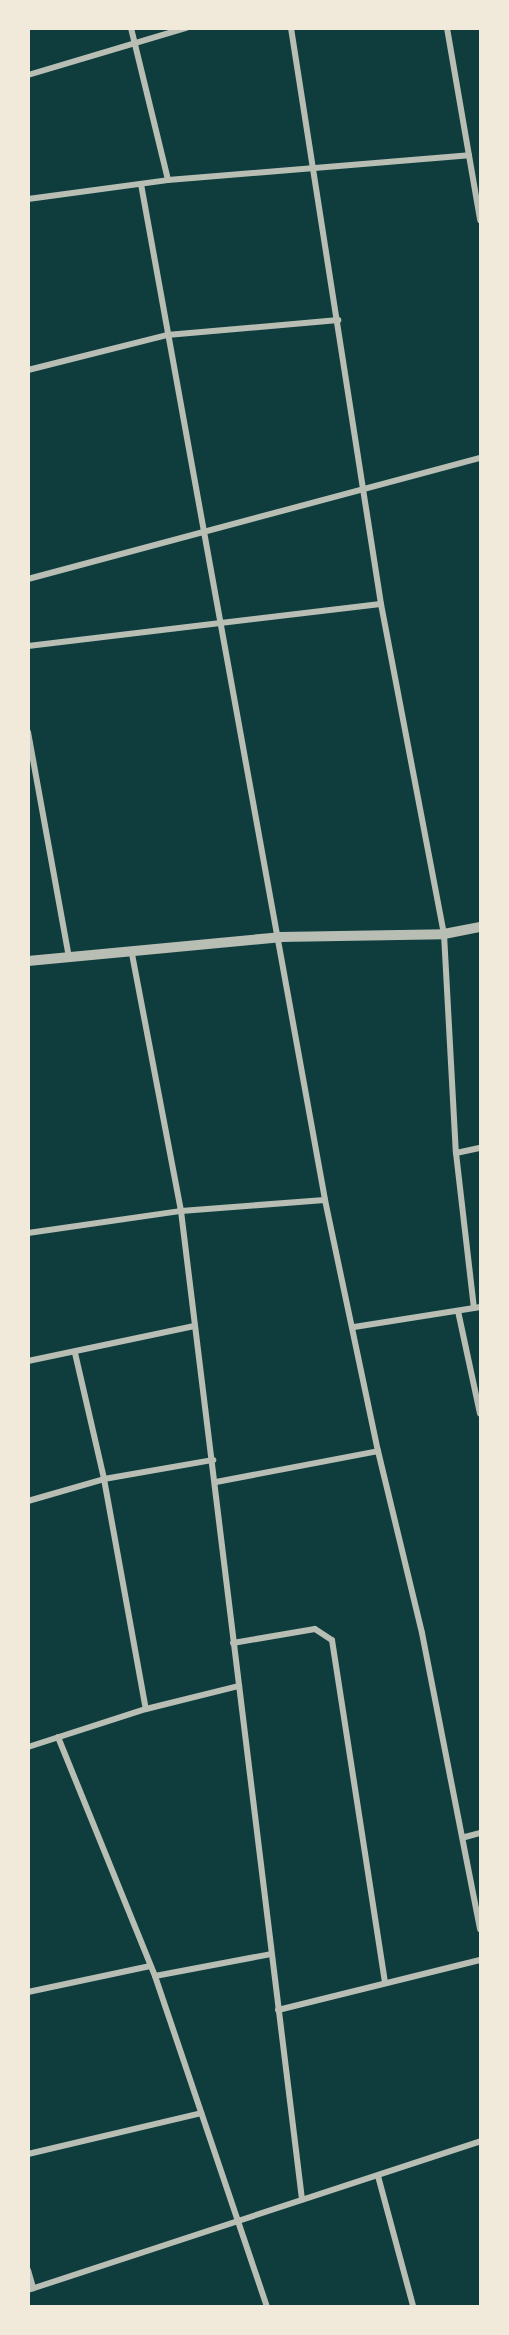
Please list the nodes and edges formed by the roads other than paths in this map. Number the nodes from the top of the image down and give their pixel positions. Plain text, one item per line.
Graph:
1 (131, 28) edge
2 (186, 28) edge
3 (291, 28) edge
4 (447, 28) edge
5 (135, 46) junction
6 (28, 75) edge
7 (469, 155) junction
8 (316, 171) junction
9 (168, 180) junction
10 (141, 184) junction
11 (478, 190) edge
12 (28, 199) edge
13 (480, 220) edge
14 (338, 320) junction
15 (167, 335) junction
16 (28, 370) edge
17 (480, 458) edge
18 (366, 490) junction
19 (204, 531) junction
20 (28, 579) edge
21 (381, 604) junction
22 (218, 624) junction
23 (28, 646) edge
24 (28, 732) edge
25 (480, 927) edge
26 (444, 934) junction
27 (280, 937) junction
28 (132, 954) junction
29 (69, 958) junction
30 (28, 961) edge
31 (480, 1148) edge
32 (456, 1153) junction
33 (325, 1200) junction
34 (181, 1211) junction
35 (28, 1233) edge
36 (477, 1308) edge
37 (458, 1311) junction
38 (194, 1326) junction
39 (354, 1327) junction
40 (75, 1353) junction
41 (28, 1361) edge
42 (480, 1414) edge
43 (378, 1451) junction
44 (213, 1460) junction
45 (104, 1479) junction
46 (216, 1482) junction
47 (28, 1501) edge
48 (233, 1644) junction
49 (239, 1686) junction
50 (146, 1709) junction
51 (58, 1737) junction
52 (28, 1739) edge
53 (29, 1747) edge
54 (480, 1833) edge
55 (465, 1837) junction
56 (480, 1929) edge
57 (271, 1954) junction
58 (480, 1960) edge
59 (150, 1966) junction
60 (154, 1976) junction
61 (385, 1982) junction
62 (28, 1992) edge
63 (278, 2010) junction
64 (201, 2113) junction
65 (480, 2141) edge
66 (28, 2154) edge
67 (378, 2176) junction
68 (302, 2200) junction
69 (239, 2222) junction
70 (28, 2270) edge
71 (31, 2289) edge
72 (267, 2307) edge
73 (413, 2307) edge

1 - 5 street
2 - 5 street
3 - 8 street
4 - 7 street
5 - 6 street
5 - 9 street
7 - 8 street
7 - 11 street
8 - 9 street
8 - 14 street
9 - 10 street
10 - 12 street
10 - 15 street
11 - 13 street
14 - 15 street
14 - 18 street
15 - 16 street
15 - 19 street
17 - 18 street
18 - 19 street
18 - 21 street
19 - 20 street
19 - 22 street
21 - 22 street
21 - 26 street
22 - 23 street
22 - 27 street
24 - 29 street
25 - 26 street
26 - 27 street
26 - 32 street
27 - 28 street
27 - 33 street
28 - 29 street
28 - 34 street
29 - 30 street
31 - 32 street
32 - 36 street
33 - 34 street
33 - 39 street
34 - 35 street
34 - 38 street
36 - 37 street
37 - 39 street
37 - 42 street
38 - 40 street
38 - 44 street
39 - 43 street
40 - 41 street
40 - 45 street
43 - 46 street
43 - 55 street
44 - 45 street
44 - 46 street
45 - 47 street
45 - 50 street
46 - 48 street
48 - 49 street
48 - 61 street
49 - 50 street
49 - 57 street
50 - 51 street
51 - 53 street
51 - 59 street
52 - 53 street
54 - 55 street
55 - 56 street
57 - 60 street
57 - 63 street
58 - 61 street
59 - 60 street
59 - 62 street
60 - 64 street
61 - 63 street
63 - 68 street
64 - 66 street
64 - 69 street
65 - 67 street
67 - 68 street
67 - 73 street
68 - 69 street
69 - 71 street
69 - 72 street
70 - 71 street

